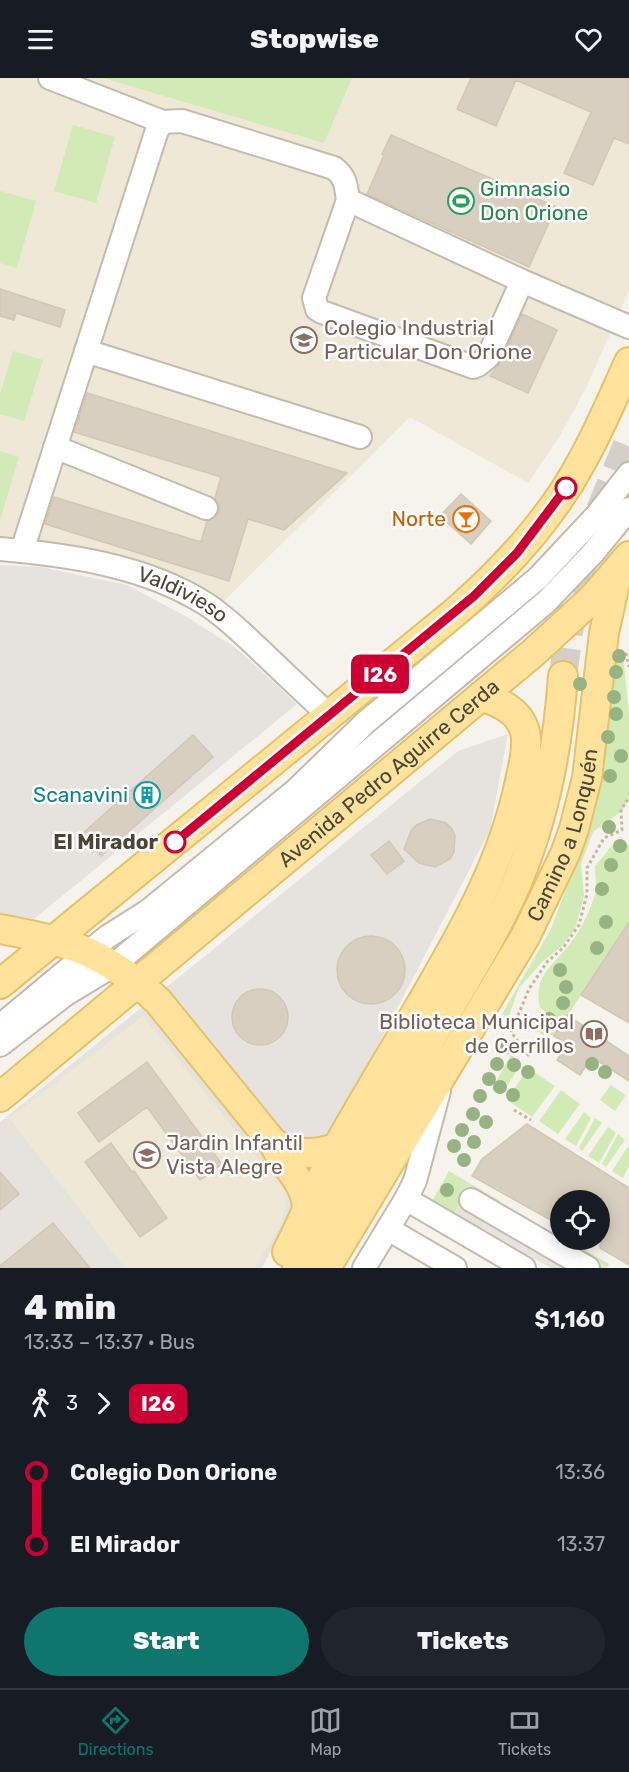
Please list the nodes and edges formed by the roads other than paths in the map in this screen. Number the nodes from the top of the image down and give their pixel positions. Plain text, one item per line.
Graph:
1 (50, 78) edge
2 (163, 122) junction
3 (348, 200) junction
4 (522, 281) junction
5 (629, 327) edge
6 (86, 351) junction
7 (629, 362) edge
8 (360, 437) dead end
9 (55, 447) junction
10 (629, 474) edge
11 (206, 508) dead end
12 (629, 509) edge
13 (11, 550) edge
14 (623, 563) edge
15 (563, 676) tunnel mouth
16 (481, 696) junction
17 (329, 715) junction
18 (0, 929) edge
19 (0, 937) edge
20 (55, 940) junction
21 (88, 952) junction
22 (114, 965) junction
23 (2, 982) edge
24 (138, 982) junction
25 (0, 1026) edge
26 (0, 1045) edge
27 (442, 1077) junction
28 (0, 1097) edge
29 (274, 1144) junction
30 (338, 1147) junction
31 (406, 1199) junction
32 (471, 1200) dead end
33 (307, 1210) junction
34 (388, 1229) junction
35 (279, 1268) edge
36 (297, 1268) edge
37 (326, 1268) edge
38 (364, 1268) edge
39 (455, 1268) edge
40 (524, 1268) edge
41 (588, 1268) edge

1 - 2 street
2 - 3 street
2 - 6 street
3 - 4 street
3 - 4 street
4 - 5 street
6 - 8 street
6 - 9 street
7 - 17 main road
9 - 11 street
9 - 13 street
10 - 21 street
12 - 22 street
13 - 17 street, Valdivieso
14 - 16 main road, Avenida Pedro Aguirre Cerda
14 - 27 main road, Camino a Lonquén
15 - 36 main road
16 - 24 main road, Avenida Pedro Aguirre Cerda
16 - 30 main road
17 - 20 main road
18 - 20 main road
19 - 23 main road
20 - 21 main road
20 - 23 main road
21 - 22 main road
21 - 25 street
22 - 24 main road
22 - 26 street
24 - 28 main road, Avenida Pedro Aguirre Cerda
24 - 29 main road
27 - 31 street, Camino a Lonquén
27 - 37 main road, Camino a Lonquén
29 - 30 main road
29 - 33 main road
30 - 33 main road
31 - 34 street, Camino a Lonquén
31 - 40 street
32 - 41 street
33 - 35 main road
34 - 38 street, Camino a Lonquén
34 - 39 street

